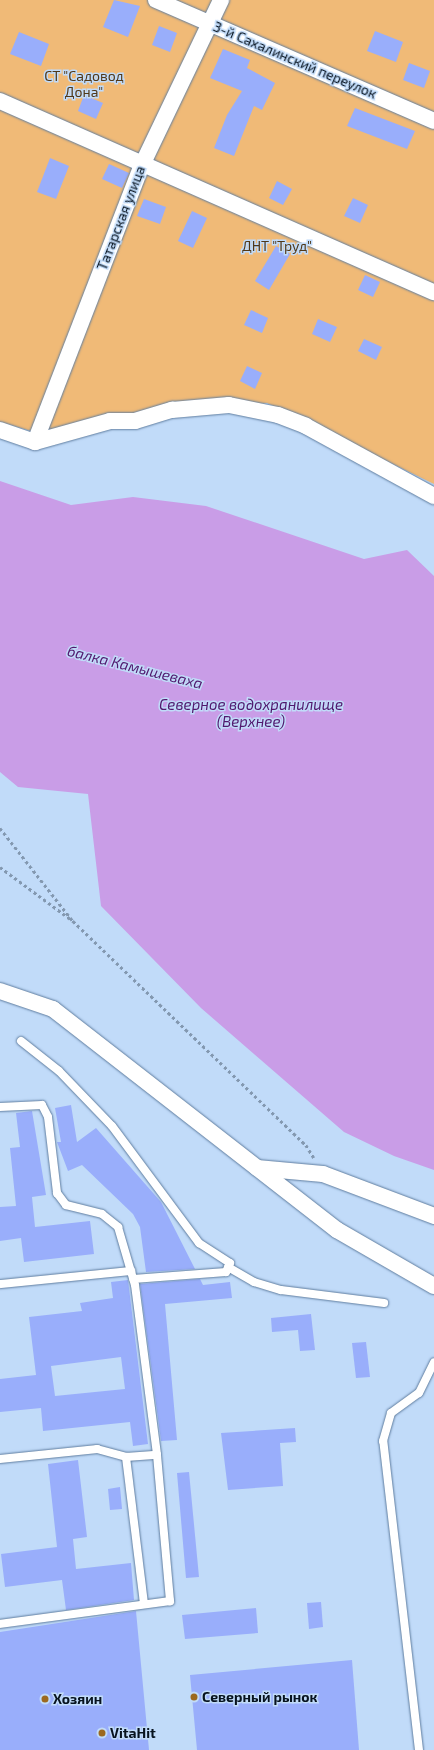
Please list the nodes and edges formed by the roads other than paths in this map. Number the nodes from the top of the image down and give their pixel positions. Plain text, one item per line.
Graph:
1 (156, 0) edge
2 (221, 0) edge
3 (210, 24) junction
4 (0, 101) edge
5 (434, 121) edge
6 (142, 164) junction
7 (434, 292) edge
8 (0, 430) edge
9 (35, 442) junction
10 (434, 496) edge
11 (0, 991) edge
12 (21, 1041) dead end
13 (0, 1107) edge
14 (256, 1168) junction
15 (434, 1216) edge
16 (228, 1267) junction
17 (132, 1275) junction
18 (0, 1284) edge
19 (434, 1286) edge
20 (384, 1303) dead end
21 (434, 1362) edge
22 (157, 1455) junction
23 (126, 1456) junction
24 (0, 1459) edge
25 (144, 1604) junction
26 (0, 1624) edge
27 (419, 1750) edge

1 - 3 street, 3-й Сахалинский переулок
2 - 3 street, Татарская улица
3 - 5 street, 3-й Сахалинский переулок
3 - 6 street, Татарская улица
4 - 6 street
6 - 7 street
6 - 9 street, Татарская улица
8 - 9 street
9 - 10 street
11 - 14 street
12 - 16 lane
13 - 17 lane
14 - 15 street
14 - 19 street
16 - 17 lane
16 - 20 lane
17 - 18 lane
17 - 22 lane
21 - 27 lane
22 - 23 lane
22 - 25 lane
23 - 24 lane
23 - 25 lane
25 - 26 lane

